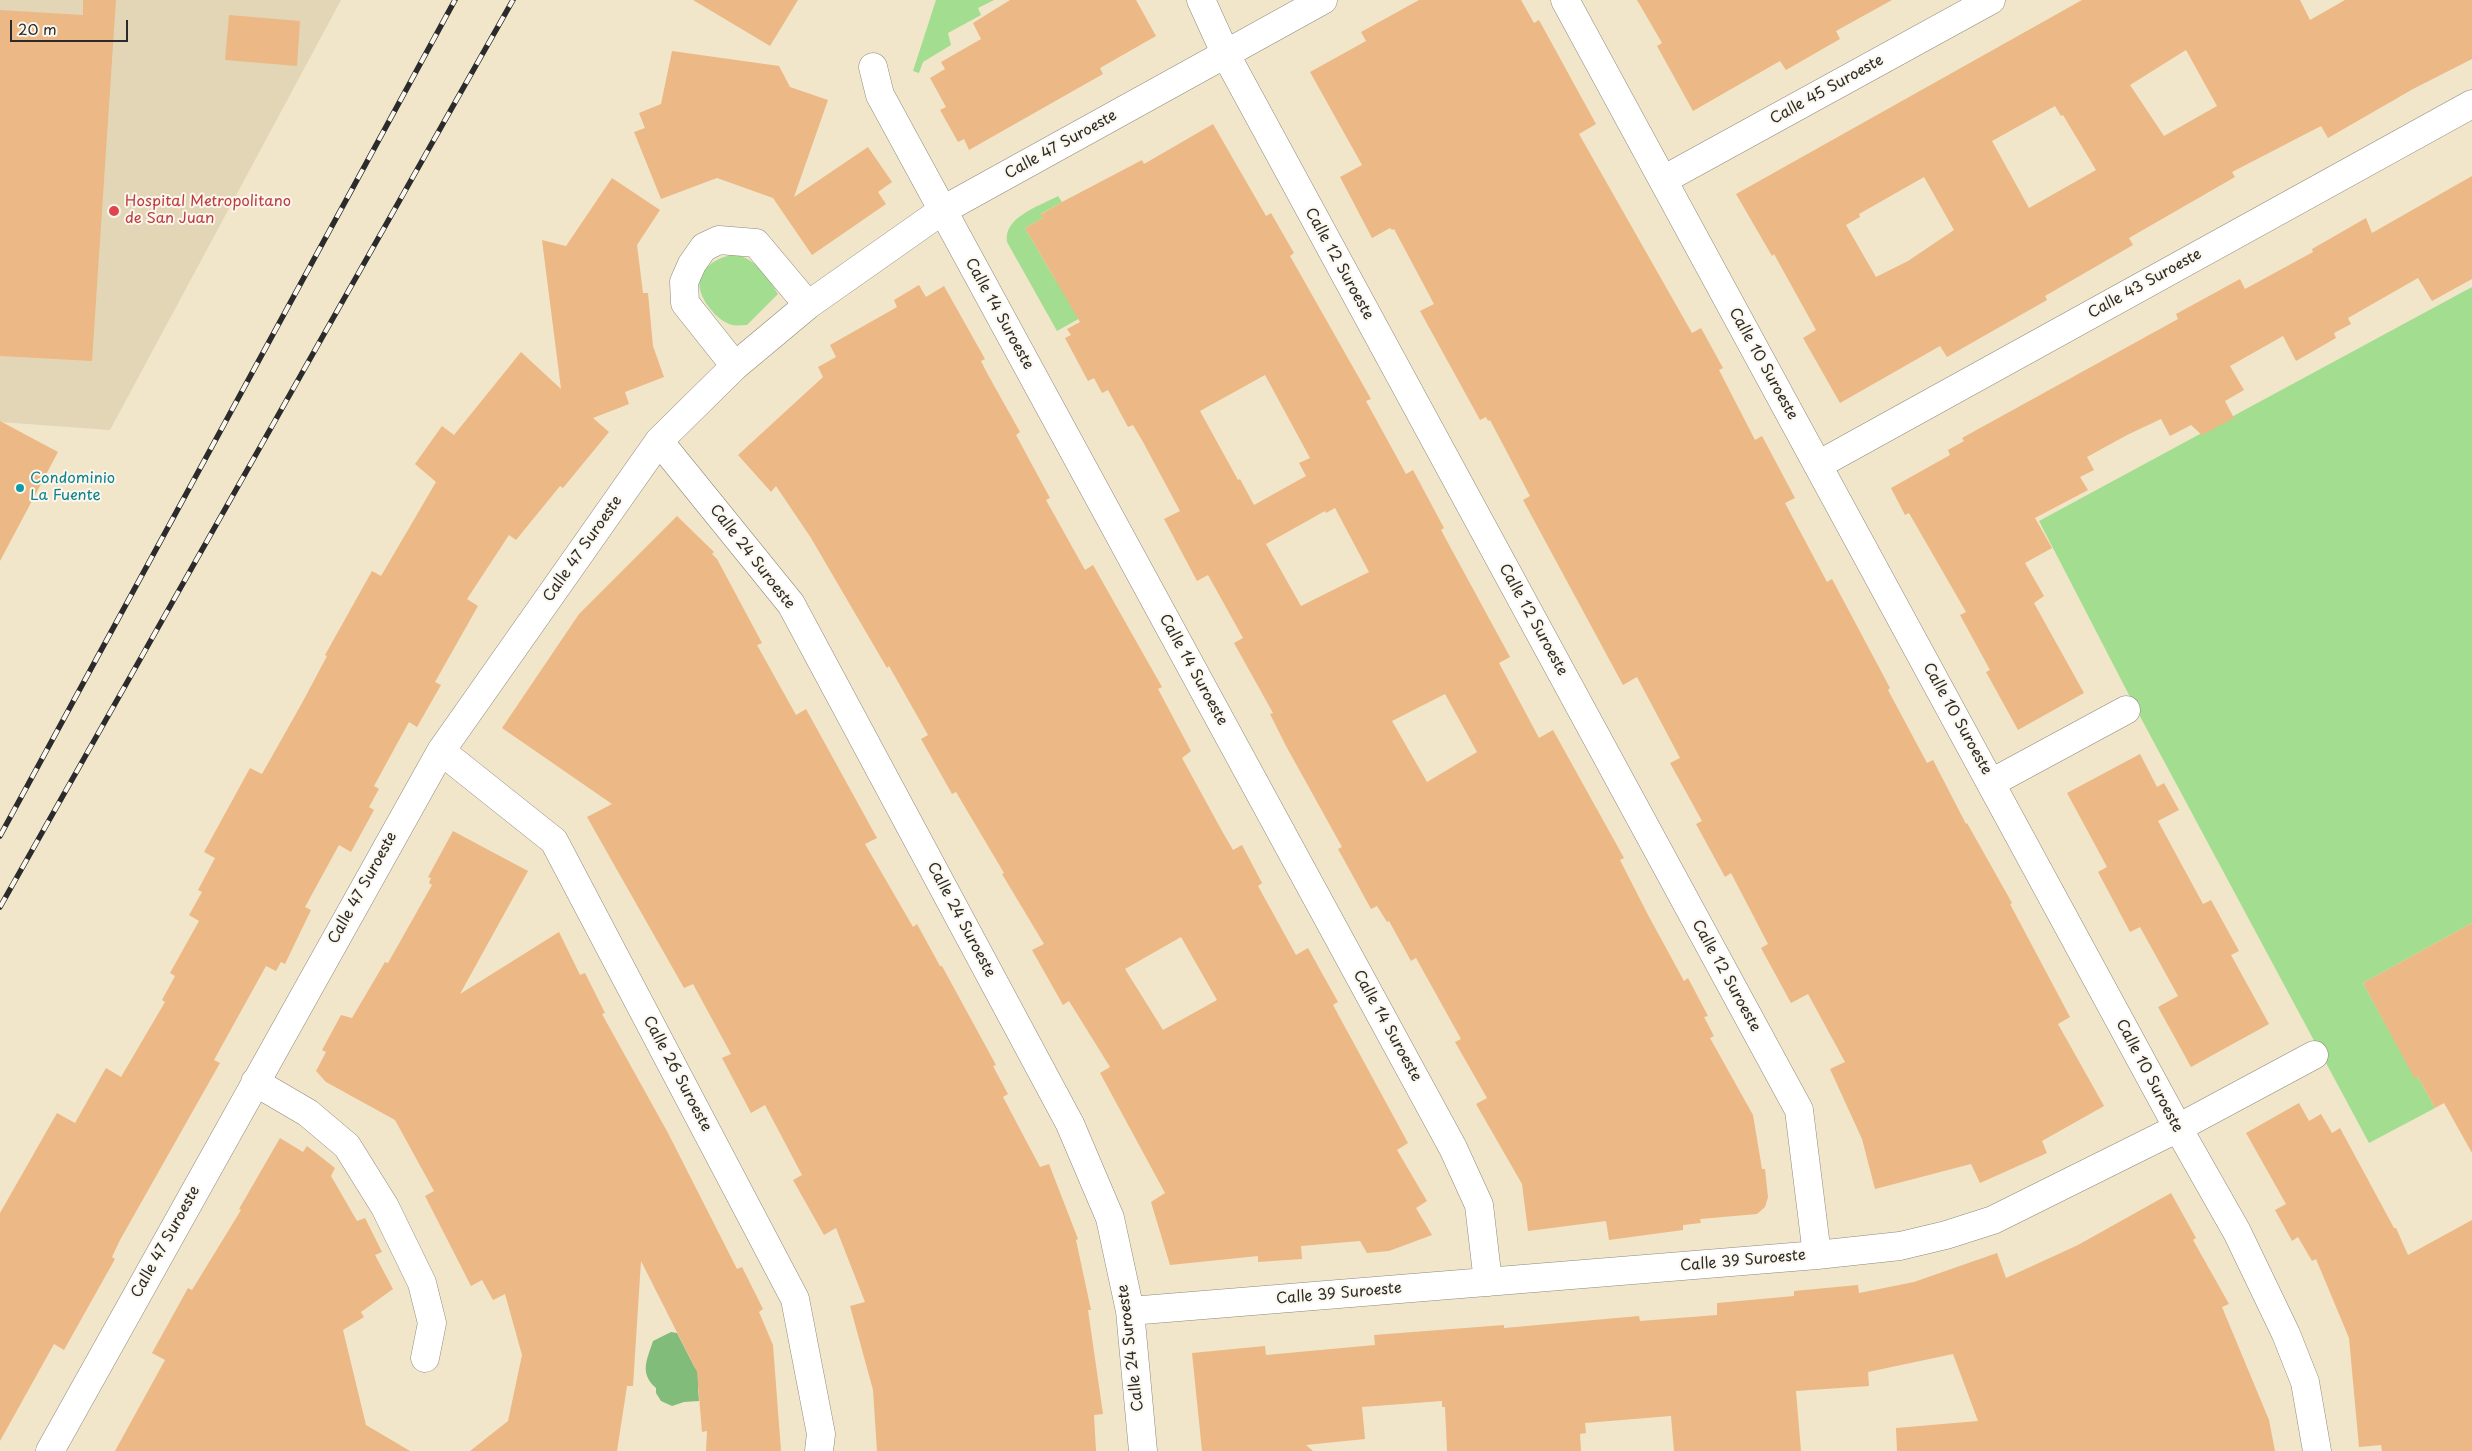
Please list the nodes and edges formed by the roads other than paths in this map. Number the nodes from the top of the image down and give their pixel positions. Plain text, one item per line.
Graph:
1 (1201, 0) edge
2 (1323, 0) edge
3 (1565, 0) edge
4 (1991, 0) edge
5 (1226, 55) junction
6 (873, 66) dead end
7 (2472, 104) edge
8 (1663, 180) junction
9 (943, 210) junction
10 (808, 305) junction
11 (735, 366) junction
12 (658, 441) junction
13 (1818, 465) junction
14 (2126, 710) dead end
15 (440, 751) junction
16 (1991, 783) junction
17 (2314, 1055) dead end
18 (254, 1082) junction
19 (2178, 1128) junction
20 (1817, 1255) junction
21 (1488, 1282) junction
22 (1130, 1311) junction
23 (425, 1358) dead end
24 (50, 1451) edge
25 (819, 1451) edge
26 (1143, 1451) edge
27 (2317, 1451) edge

1 - 5 street, Calle 12 Suroeste
2 - 5 street, Calle 47 Suroeste
3 - 8 street, Calle 10 Suroeste
4 - 8 street, Calle 45 Suroeste
5 - 9 street, Calle 47 Suroeste
5 - 20 street, Calle 12 Suroeste
6 - 9 street, Calle 14 Suroeste
7 - 13 street, Calle 43 Suroeste
8 - 13 street, Calle 10 Suroeste
9 - 10 street, Calle 47 Suroeste
9 - 21 street, Calle 14 Suroeste
10 - 11 street, Calle 47 Suroeste
10 - 11 street
11 - 12 street, Calle 47 Suroeste
12 - 15 street, Calle 47 Suroeste
12 - 22 street, Calle 24 Suroeste
13 - 16 street, Calle 10 Suroeste
14 - 16 street
15 - 18 street, Calle 47 Suroeste
15 - 25 street, Calle 26 Suroeste
16 - 19 street, Calle 10 Suroeste
17 - 19 street, Calle 39 Suroeste
18 - 23 street
18 - 24 street, Calle 47 Suroeste
19 - 20 street, Calle 39 Suroeste
19 - 27 street, Calle 10 Suroeste
20 - 21 street, Calle 39 Suroeste
21 - 22 street, Calle 39 Suroeste
22 - 26 street, Calle 24 Suroeste

